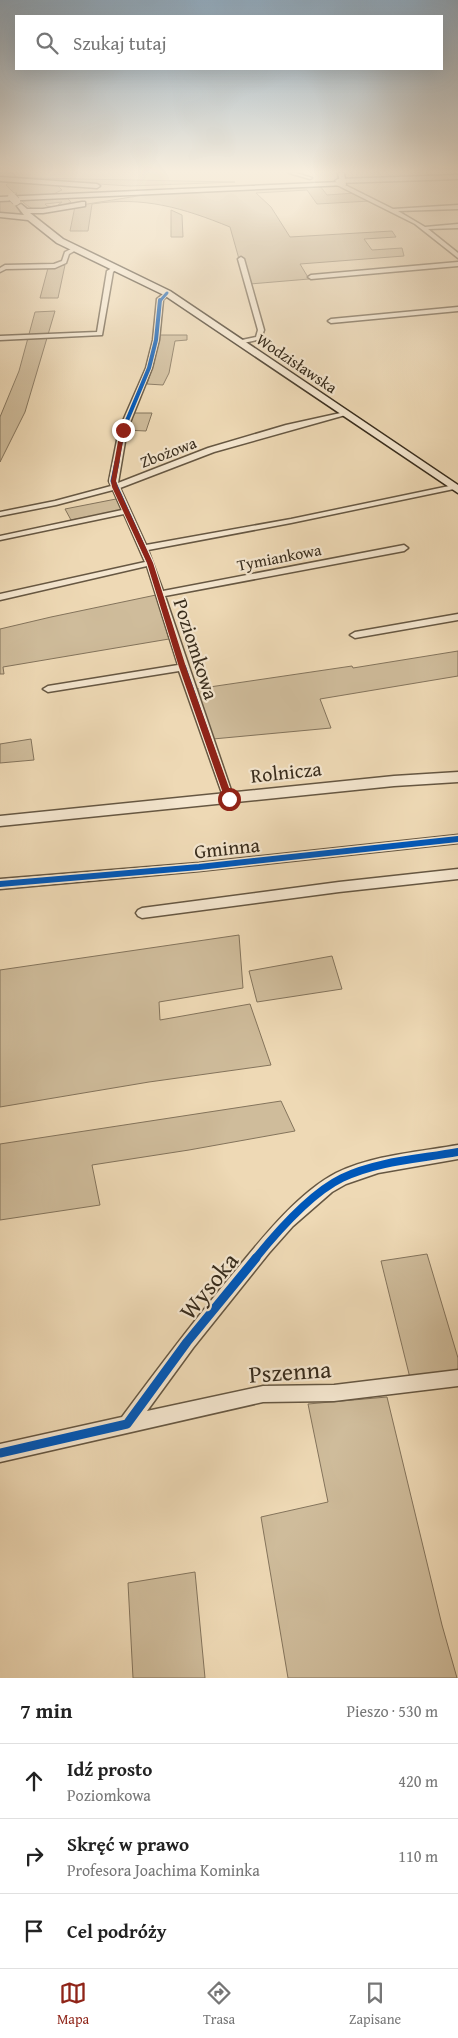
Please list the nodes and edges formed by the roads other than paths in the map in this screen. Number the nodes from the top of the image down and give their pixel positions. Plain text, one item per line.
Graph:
1 (70, 251) edge
2 (80, 251) edge
3 (241, 259) dead end
4 (458, 264) edge
5 (115, 268) junction
6 (0, 270) edge
7 (311, 277) dead end
8 (167, 293) junction
9 (458, 308) edge
10 (331, 321) dead end
11 (0, 338) edge
12 (239, 342) junction
13 (345, 414) junction
14 (115, 487) junction
15 (456, 489) edge
16 (127, 511) junction
17 (0, 514) edge
18 (0, 538) edge
19 (144, 548) junction
20 (404, 548) dead end
21 (150, 563) junction
22 (160, 594) junction
23 (0, 597) edge
24 (458, 617) edge
25 (355, 635) dead end
26 (183, 667) junction
27 (48, 689) dead end
28 (458, 777) edge
29 (229, 799) junction
30 (0, 821) edge
31 (458, 839) edge
32 (458, 874) edge
33 (0, 884) edge
34 (142, 913) dead end
35 (458, 1152) edge
36 (458, 1378) edge
37 (127, 1424) junction
38 (0, 1453) edge

1 - 6 street
2 - 5 main road, Wodzisławska
3 - 12 street
4 - 7 street
5 - 8 main road, Wodzisławska
5 - 11 street
8 - 12 main road, Wodzisławska
8 - 14 street
9 - 10 street
12 - 13 main road, Wodzisławska
13 - 14 street, Zbożowa
13 - 15 main road, Wodzisławska
14 - 16 street, Poziomkowa
14 - 17 street, Zbożowa
15 - 19 street
16 - 18 street
16 - 19 street, Poziomkowa
19 - 21 street, Poziomkowa
20 - 22 street, Tymiankowa
21 - 22 street, Poziomkowa
21 - 23 street
22 - 26 street, Poziomkowa
24 - 25 street
26 - 27 street
26 - 29 street, Poziomkowa
28 - 29 street, Rolnicza
29 - 30 street, Rolnicza
31 - 33 street, Gminna
32 - 34 street
35 - 37 street, Wysoka
36 - 37 street, Pszenna
37 - 38 street

